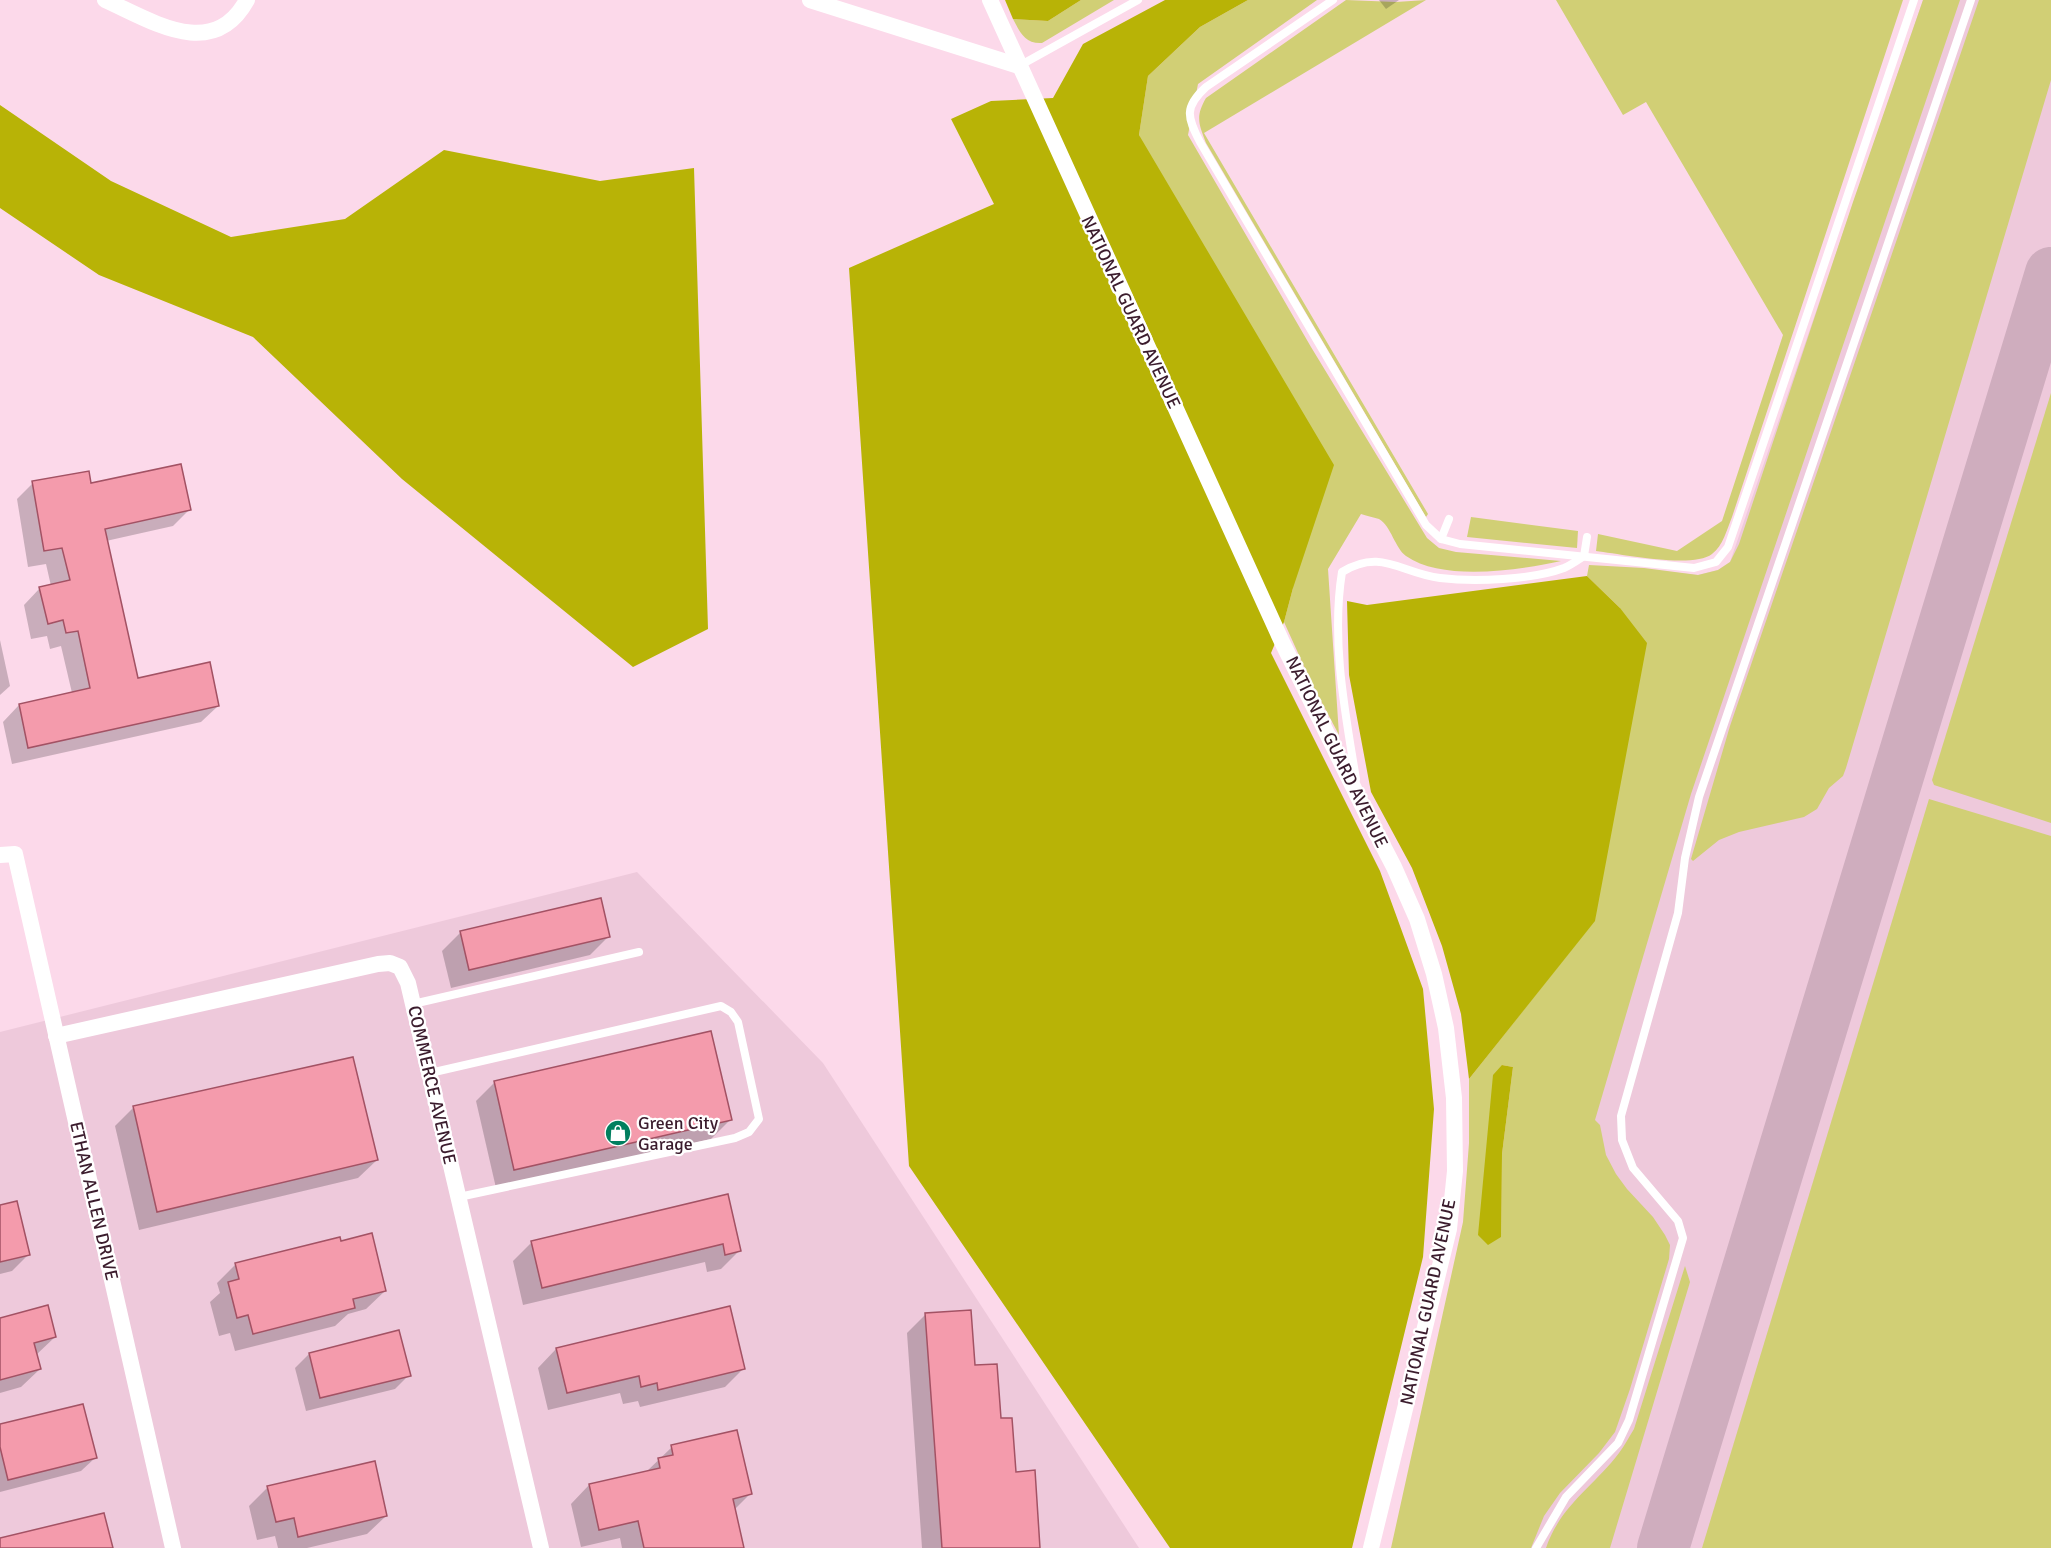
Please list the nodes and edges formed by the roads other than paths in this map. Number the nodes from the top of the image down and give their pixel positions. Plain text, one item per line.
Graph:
1 (105, 0) edge
2 (247, 0) edge
3 (810, 0) edge
4 (990, 0) edge
5 (1138, 0) edge
6 (1333, 0) edge
7 (1914, 0) edge
8 (1971, 0) edge
9 (1019, 66) junction
10 (1449, 519) dead end
11 (1587, 537) dead end
12 (1441, 539) junction
13 (1584, 556) junction
14 (1358, 797) junction
15 (8, 855) edge
16 (639, 952) dead end
17 (413, 1004) junction
18 (56, 1036) junction
19 (430, 1073) junction
20 (459, 1197) junction
21 (173, 1548) edge
22 (541, 1548) edge
23 (1371, 1548) edge
24 (1536, 1548) edge

1 - 2 street
3 - 9 street
4 - 9 street, NATIONAL GUARD AVENUE
5 - 9 lane
6 - 12 lane
7 - 13 lane
8 - 24 lane
9 - 14 street, NATIONAL GUARD AVENUE
10 - 12 lane
11 - 13 lane
12 - 13 lane
13 - 14 lane
14 - 23 street, NATIONAL GUARD AVENUE
15 - 18 street, ETHAN ALLEN DRIVE
16 - 17 lane
17 - 18 street, COMMERCE AVENUE
17 - 19 street, COMMERCE AVENUE
18 - 21 street, ETHAN ALLEN DRIVE
19 - 20 street, COMMERCE AVENUE
19 - 20 lane
20 - 22 street, COMMERCE AVENUE

